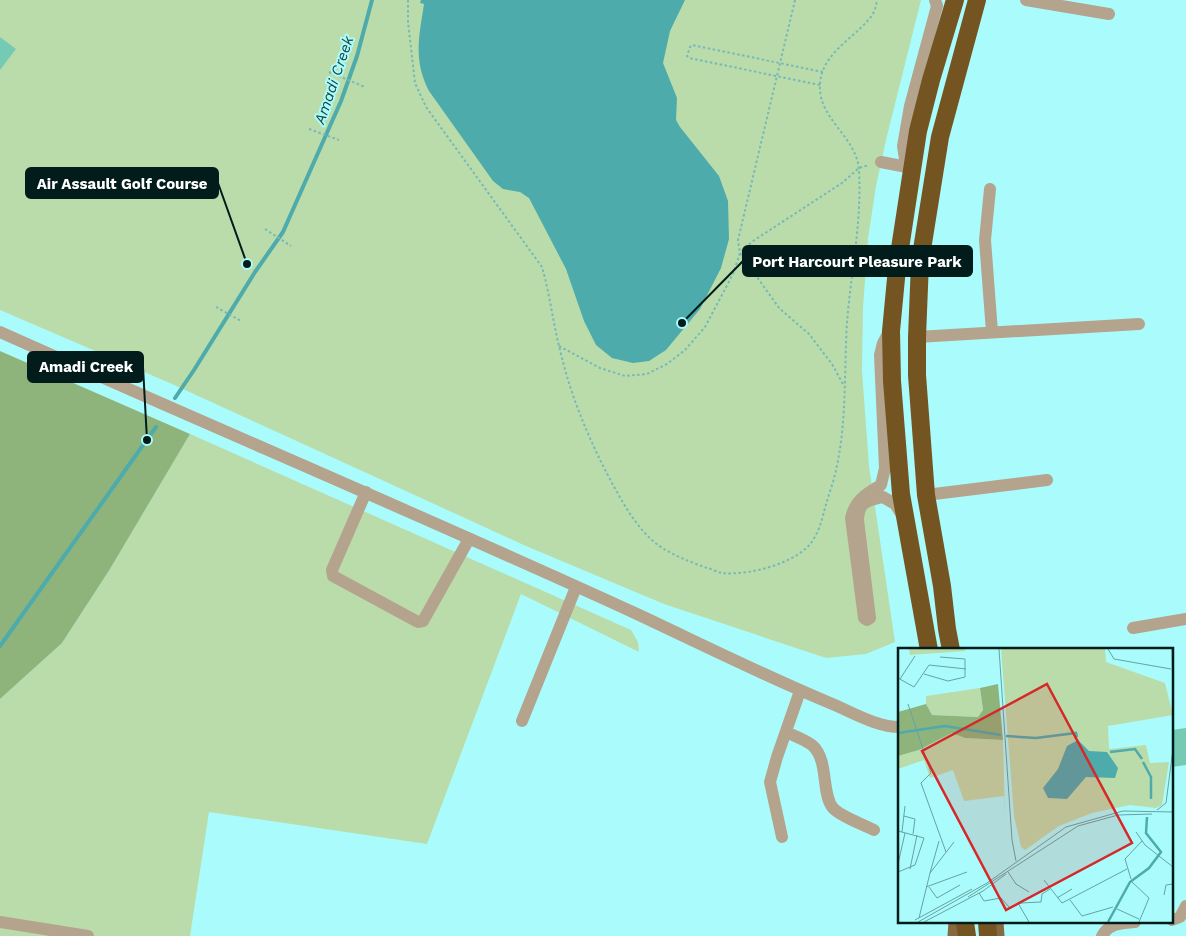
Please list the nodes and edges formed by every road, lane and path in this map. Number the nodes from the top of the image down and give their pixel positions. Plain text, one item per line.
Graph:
1 (408, 0) edge
2 (795, 0) edge
3 (878, 0) edge
4 (935, 0) edge
5 (955, 0) edge
6 (977, 0) edge
7 (1026, 0) edge
8 (1108, 14) dead end
9 (781, 64) junction
10 (329, 72) dead end
11 (822, 72) junction
12 (778, 76) junction
13 (820, 85) junction
14 (364, 87) dead end
15 (309, 129) dead end
16 (339, 140) dead end
17 (881, 162) joint
18 (859, 168) junction
19 (912, 168) junction
20 (990, 189) dead end
21 (265, 229) dead end
22 (291, 246) dead end
23 (740, 252) junction
24 (216, 307) dead end
25 (241, 321) dead end
26 (1139, 324) dead end
27 (892, 328) junction
28 (0, 332) edge
29 (992, 332) junction
30 (917, 337) junction
31 (559, 346) junction
32 (845, 387) junction
33 (1047, 480) dead end
34 (366, 492) junction
35 (926, 495) junction
36 (906, 521) junction
37 (469, 539) junction
38 (576, 587) junction
39 (1186, 619) edge
40 (1132, 628) dead end
41 (929, 648) edge
42 (951, 648) edge
43 (800, 691) junction
44 (522, 721) dead end
45 (898, 727) edge
46 (786, 732) junction
47 (874, 830) dead end
48 (782, 837) dead end
49 (1186, 906) edge
50 (1174, 919) edge
51 (0, 922) edge
52 (1117, 924) edge
53 (88, 936) edge
54 (1102, 936) edge

1 - 31 path
2 - 9 path
3 - 11 path
4 - 19 street
5 - 19 highway
6 - 30 highway
7 - 8 street
9 - 11 path
9 - 12 path
9 - 12 path
10 - 14 path
11 - 13 path
12 - 13 path
12 - 23 path
13 - 18 path
15 - 16 path
17 - 18 path
17 - 19 street
18 - 23 path
18 - 32 path
19 - 27 highway
20 - 29 street
21 - 22 path
23 - 31 path
23 - 32 path
24 - 25 path
26 - 29 street
27 - 36 highway
27 - 36 street
28 - 34 street
29 - 30 street
30 - 35 highway
31 - 32 path
33 - 35 street
34 - 37 street
34 - 37 street
35 - 42 highway
36 - 41 highway
37 - 38 street
38 - 43 street
38 - 44 street
39 - 40 street
43 - 45 street
43 - 46 street
46 - 47 street
46 - 48 street
49 - 50 street
51 - 53 street
52 - 54 street

